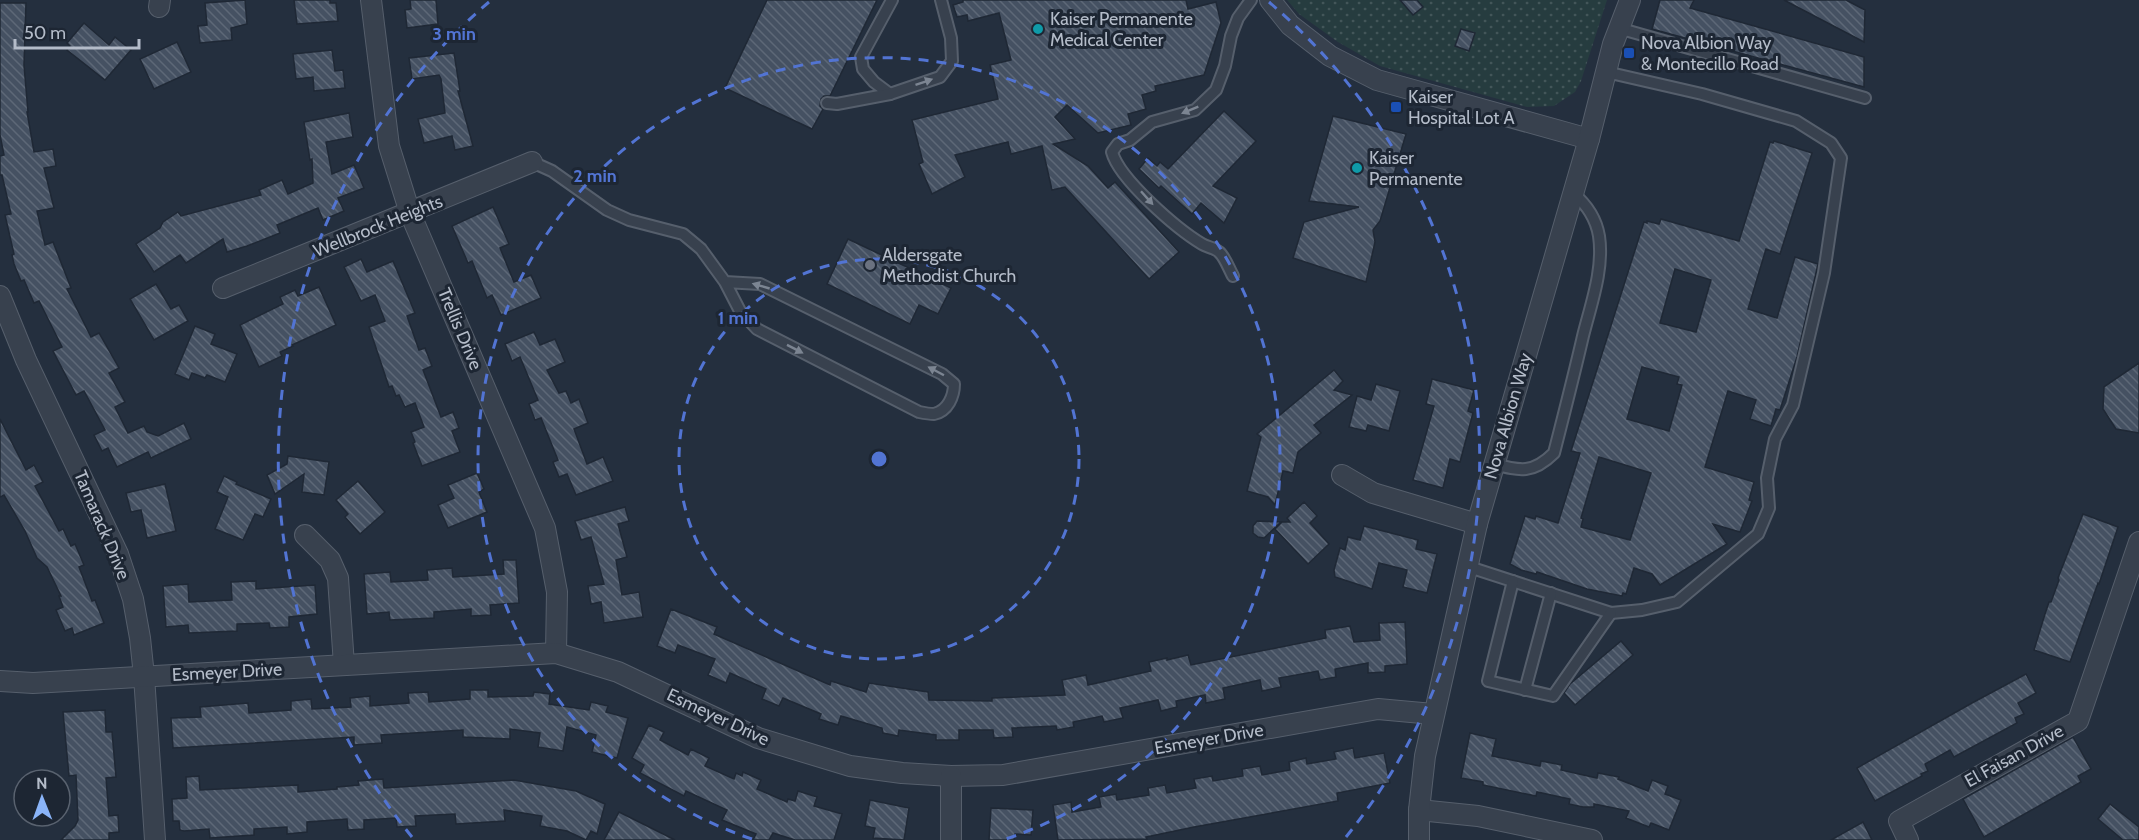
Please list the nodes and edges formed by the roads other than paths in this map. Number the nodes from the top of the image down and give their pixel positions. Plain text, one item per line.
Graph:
1 (371, 0) edge
2 (892, 0) edge
3 (941, 0) edge
4 (1251, 0) edge
5 (1270, 0) edge
6 (1630, 0) edge
7 (1618, 28) junction
8 (1606, 72) junction
9 (890, 94) junction
10 (1865, 98) dead end
11 (827, 103) dead end
12 (1589, 139) junction
13 (532, 162) joint
14 (1573, 193) junction
15 (410, 213) junction
16 (1233, 276) dead end
17 (725, 282) junction
18 (224, 288) dead end
19 (0, 296) edge
20 (1494, 464) junction
21 (1342, 475) dead end
22 (1477, 524) junction
23 (305, 536) dead end
24 (2139, 542) edge
25 (1466, 566) junction
26 (1513, 581) junction
27 (1551, 594) junction
28 (1611, 613) junction
29 (555, 653) junction
30 (344, 665) junction
31 (144, 676) junction
32 (0, 681) edge
33 (1525, 690) junction
34 (1433, 714) junction
35 (951, 776) junction
36 (1419, 810) junction
37 (1585, 839) edge
38 (155, 840) edge
39 (951, 840) edge
40 (1419, 840) edge
41 (1908, 840) edge

1 - 15 street, Trellis Drive
2 - 9 lane
9 -> 3 lane
4 -> 16 lane
5 - 12 street
6 - 7 street, Nova Albion Way
7 - 8 street, Nova Albion Way
7 - 10 lane
8 - 12 street, Nova Albion Way
8 - 28 lane
9 - 11 lane
12 - 14 street, Nova Albion Way
13 - 15 street, Wellbrock Heights
13 - 17 lane
14 - 20 street, Nova Albion Way
14 - 20 lane
15 - 18 street, Wellbrock Heights
15 - 29 street, Trellis Drive
17 -> 17 lane
19 - 31 street, Tamarack Drive
20 - 22 street, Nova Albion Way
21 - 22 street
22 - 25 street, Nova Albion Way
23 - 30 street
24 - 41 street, El Faisan Drive
25 - 26 lane
25 - 34 street, Nova Albion Way
26 - 27 lane
26 - 33 lane
27 - 28 lane
27 - 33 lane
28 - 33 lane
29 - 30 street, Esmeyer Drive
29 - 35 street, Esmeyer Drive
30 - 31 street, Esmeyer Drive
31 - 32 street, Esmeyer Drive
31 - 38 street, Tamarack Drive
34 - 35 street, Esmeyer Drive
34 - 36 street, Nova Albion Way
35 - 39 street
36 - 37 street
36 - 40 street, Nova Albion Way

